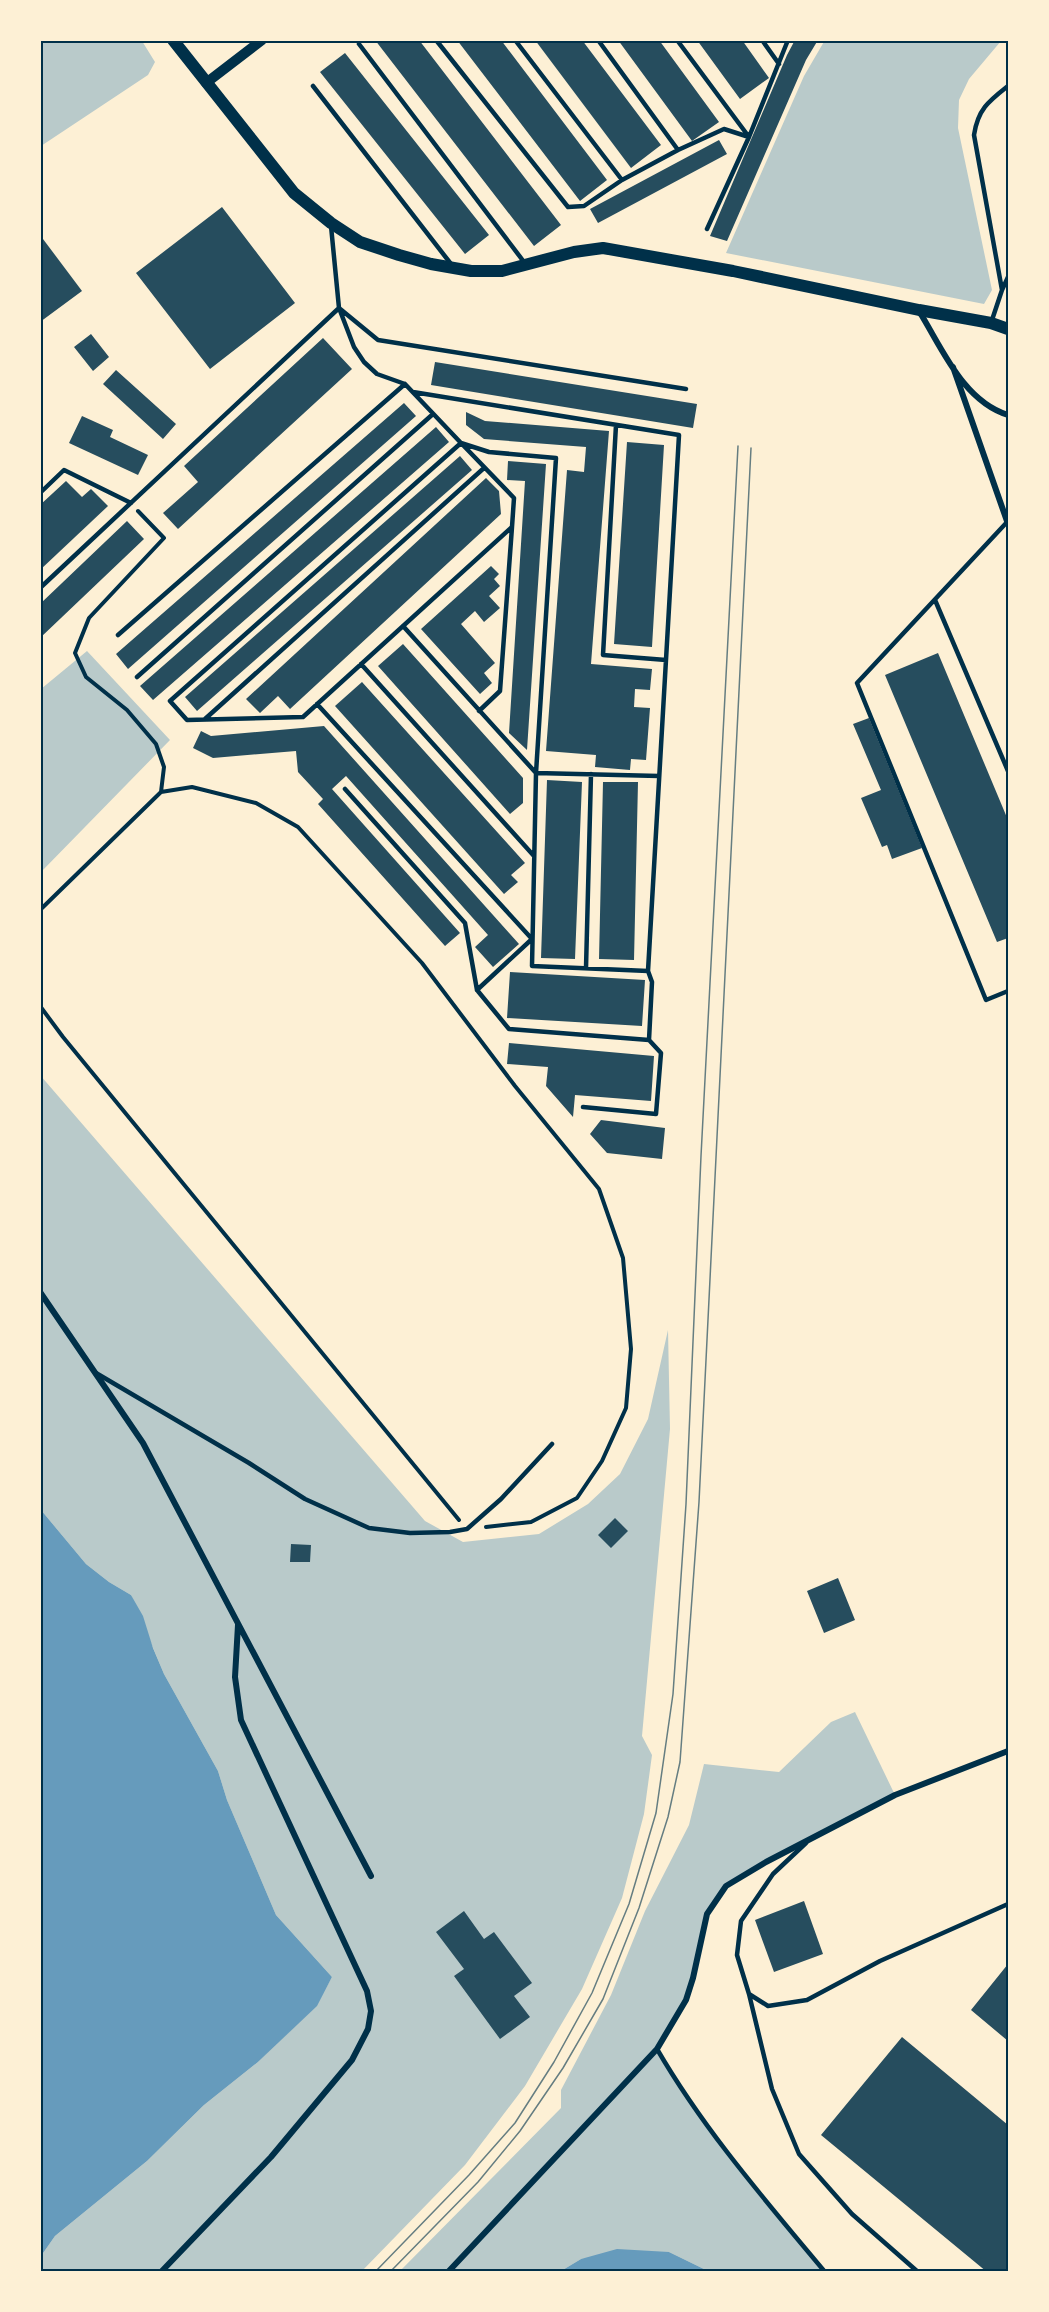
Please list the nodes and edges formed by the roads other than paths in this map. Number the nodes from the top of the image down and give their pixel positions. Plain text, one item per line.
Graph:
1 (173, 40) edge
2 (262, 40) edge
3 (436, 40) edge
4 (515, 40) edge
5 (598, 40) edge
6 (677, 40) edge
7 (762, 40) edge
8 (788, 40) edge
9 (359, 44) dead end
10 (779, 64) junction
11 (206, 83) junction
12 (313, 86) dead end
13 (1008, 86) edge
14 (748, 137) junction
15 (678, 150) junction
16 (622, 180) junction
17 (331, 223) junction
18 (707, 229) dead end
19 (525, 264) junction
20 (454, 268) junction
21 (1008, 277) edge
22 (1002, 290) junction
23 (339, 308) junction
24 (919, 310) junction
25 (991, 323) junction
26 (1008, 329) edge
27 (953, 367) junction
28 (405, 384) junction
29 (686, 389) dead end
30 (413, 392) junction
31 (433, 414) junction
32 (1008, 415) edge
33 (616, 425) junction
34 (461, 443) junction
35 (484, 468) junction
36 (40, 493) edge
37 (131, 503) junction
38 (1008, 523) edge
39 (512, 527) junction
40 (40, 588) edge
41 (935, 600) junction
42 (403, 626) junction
43 (118, 635) dead end
44 (666, 660) junction
45 (361, 664) junction
46 (137, 677) dead end
47 (317, 704) junction
48 (479, 711) junction
49 (205, 719) junction
50 (1008, 771) edge
51 (536, 772) junction
52 (591, 774) junction
53 (659, 776) junction
54 (345, 789) dead end
55 (534, 857) junction
56 (532, 939) junction
57 (586, 968) junction
58 (648, 971) junction
59 (477, 990) junction
60 (1008, 991) edge
61 (649, 1040) junction
62 (583, 1107) dead end
63 (40, 1292) edge
64 (94, 1371) junction
65 (552, 1444) dead end
66 (238, 1625) junction
67 (1008, 1751) edge
68 (810, 1839) junction
69 (371, 1876) dead end
70 (1008, 1904) edge
71 (749, 1994) junction
72 (657, 2049) junction
73 (161, 2271) edge
74 (448, 2271) edge
75 (825, 2271) edge
76 (918, 2271) edge

1 - 11 main road
2 - 11 street
3 - 16 lane
4 - 16 lane
5 - 15 lane
6 - 14 lane
7 - 10 lane
8 - 10 lane
9 - 19 lane
10 - 14 lane
11 - 17 main road
12 - 20 lane
13 - 22 lane
14 - 15 lane
14 - 18 lane
15 - 16 lane
17 - 20 main road
17 - 23 lane
19 - 20 main road
19 - 24 main road
21 - 22 lane
22 - 25 lane
23 - 28 lane
23 - 29 lane
23 - 37 lane
24 - 25 main road
24 - 27 street
25 - 26 main road
27 - 32 street
27 - 38 street
28 - 30 lane
28 - 43 lane
30 - 31 lane
30 - 33 lane
31 - 34 lane
31 - 46 lane
33 - 44 lane
33 - 44 lane
34 - 35 lane
34 - 49 lane
34 - 51 lane
35 - 39 lane
35 - 49 lane
36 - 37 lane
37 - 40 lane
38 - 41 lane
39 - 42 lane
39 - 48 lane
41 - 50 lane
41 - 60 lane
42 - 45 lane
42 - 48 lane
44 - 53 lane
45 - 47 lane
45 - 55 lane
47 - 49 lane
47 - 56 lane
48 - 51 lane
51 - 52 lane
51 - 55 lane
52 - 53 lane
52 - 57 lane
53 - 58 lane
54 - 59 lane
55 - 56 lane
56 - 57 lane
56 - 59 lane
57 - 58 lane
58 - 61 lane
59 - 61 lane
61 - 62 lane
63 - 64 street
64 - 65 lane
64 - 66 street
66 - 69 street
66 - 73 street
67 - 68 street
68 - 71 lane
68 - 72 street
70 - 71 lane
71 - 76 lane
72 - 74 street
72 - 75 lane

